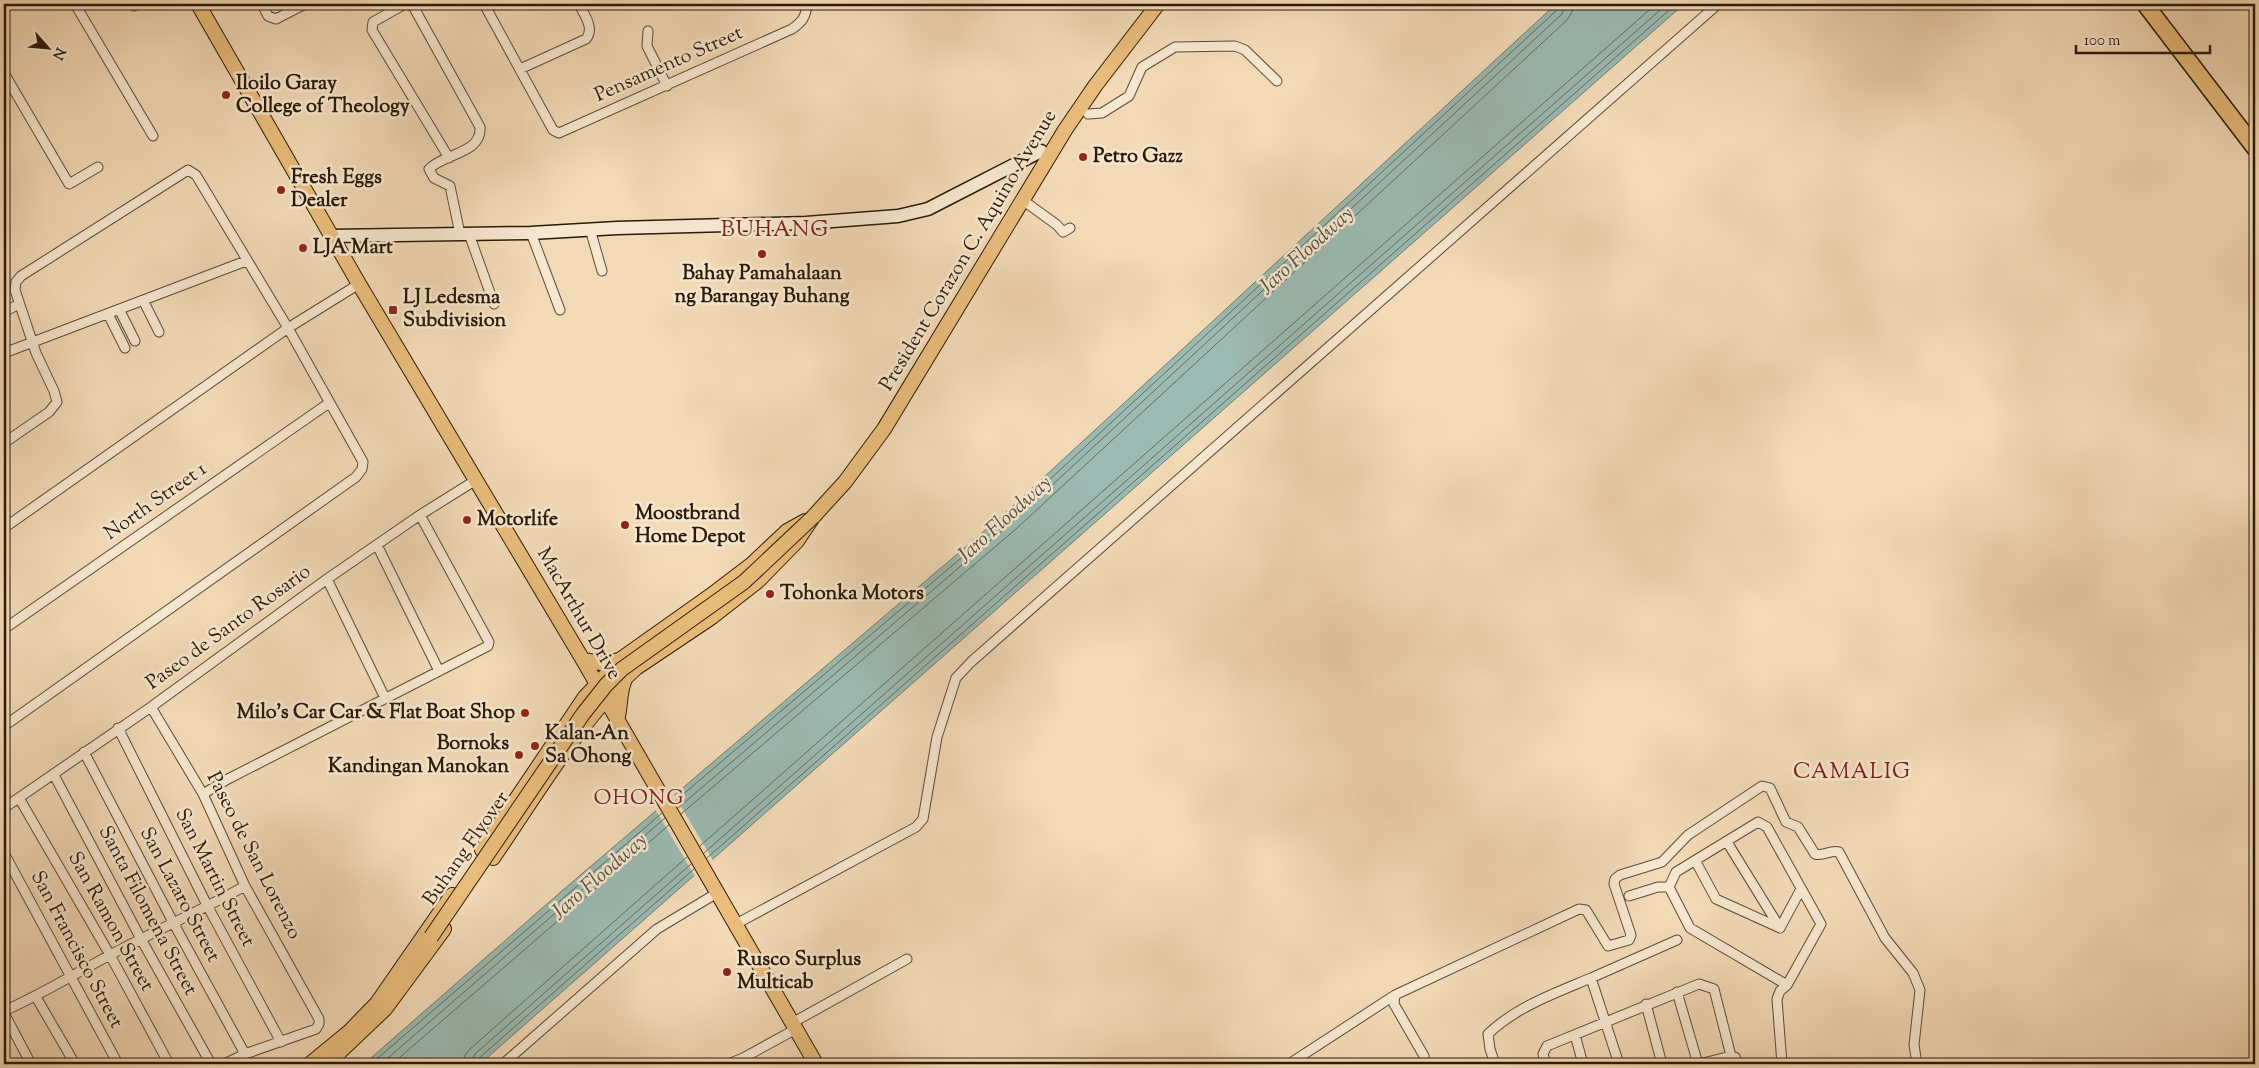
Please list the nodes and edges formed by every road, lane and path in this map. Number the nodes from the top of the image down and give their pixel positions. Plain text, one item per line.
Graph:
1 (75, 4) edge
2 (198, 4) edge
3 (262, 4) edge
4 (306, 4) edge
5 (484, 4) edge
6 (579, 4) edge
7 (807, 4) edge
8 (1158, 4) edge
9 (1718, 4) edge
10 (2145, 4) edge
11 (648, 31) dead end
12 (520, 69) junction
13 (4, 73) edge
14 (1277, 81) dead end
15 (667, 86) junction
16 (1088, 114) joint
17 (1068, 127) junction
18 (153, 136) dead end
19 (2255, 148) edge
20 (1042, 151) joint
21 (449, 158) junction
22 (98, 167) dead end
23 (1024, 200) junction
24 (1070, 228) dead end
25 (590, 229) junction
26 (531, 233) junction
27 (464, 234) junction
28 (332, 236) junction
29 (246, 261) junction
30 (602, 271) dead end
31 (359, 284) junction
32 (143, 300) junction
33 (19, 304) junction
34 (494, 304) dead end
35 (119, 309) junction
36 (560, 310) dead end
37 (4, 312) edge
38 (108, 314) junction
39 (288, 328) junction
40 (159, 332) dead end
41 (135, 341) dead end
42 (32, 343) junction
43 (125, 348) dead end
44 (4, 353) edge
45 (329, 403) junction
46 (4, 443) edge
47 (476, 480) junction
48 (420, 515) junction
49 (812, 517) junction
50 (4, 528) edge
51 (376, 545) junction
52 (326, 579) junction
53 (4, 629) edge
54 (621, 658) junction
55 (583, 660) junction
56 (439, 671) junction
57 (625, 678) junction
58 (596, 684) junction
59 (385, 698) junction
60 (606, 700) junction
61 (151, 706) junction
62 (579, 706) junction
63 (619, 723) junction
64 (4, 724) edge
65 (118, 728) junction
66 (581, 730) junction
67 (84, 752) junction
68 (54, 775) junction
69 (203, 794) junction
70 (19, 798) junction
71 (4, 808) edge
72 (1727, 842) junction
73 (4, 853) edge
74 (1696, 862) junction
75 (246, 886) junction
76 (1669, 887) junction
77 (1801, 889) junction
78 (716, 891) junction
79 (1629, 896) dead end
80 (208, 907) junction
81 (174, 924) junction
82 (736, 924) junction
83 (1780, 928) junction
84 (431, 937) joint
85 (141, 939) junction
86 (1677, 940) dead end
87 (419, 954) junction
88 (110, 955) junction
89 (907, 959) dead end
90 (70, 977) junction
91 (1591, 978) junction
92 (1787, 985) junction
93 (1677, 992) junction
94 (1395, 995) junction
95 (36, 997) junction
96 (1646, 1004) junction
97 (4, 1012) edge
98 (1605, 1022) junction
99 (794, 1026) junction
100 (1575, 1035) junction
101 (281, 1042) junction
102 (245, 1054) junction
103 (1731, 1056) junction
104 (31, 1064) edge
105 (75, 1064) edge
106 (118, 1064) edge
107 (169, 1064) edge
108 (211, 1064) edge
109 (224, 1064) edge
110 (310, 1064) edge
111 (327, 1064) edge
112 (503, 1064) edge
113 (728, 1064) edge
114 (816, 1064) edge
115 (1289, 1064) edge
116 (1424, 1064) edge
117 (1495, 1064) edge
118 (1546, 1064) edge
119 (1583, 1064) edge
120 (1619, 1064) edge
121 (1662, 1064) edge
122 (1698, 1064) edge
123 (1738, 1064) edge
124 (1782, 1064) edge
125 (1917, 1064) edge

1 - 18 street
2 - 28 main road, MacArthur Drive
3 - 4 street
5 - 12 street
6 - 12 street
7 - 15 street, Pensamento Street
8 - 17 main road, President Corazon C. Aquino Avenue
9 - 82 street
10 - 19 highway
11 - 15 street
12 - 15 street, Pensamento Street
13 - 22 street
14 - 16 street
16 - 17 main road
17 - 20 main road
17 - 23 main road, President Corazon C. Aquino Avenue
20 - 25 street
21 - 21 street
21 - 27 street
23 - 24 street
23 - 49 main road, President Corazon C. Aquino Avenue
25 - 26 street
25 - 30 street
26 - 27 street
26 - 36 street
27 - 28 street
27 - 34 street
28 - 31 main road, MacArthur Drive
29 - 32 street
29 - 33 street
29 - 39 street
31 - 39 street
31 - 47 main road, MacArthur Drive
32 - 35 street
32 - 40 street
33 - 37 street
33 - 42 street
35 - 38 street
35 - 41 street
38 - 42 street
38 - 43 street
39 - 45 street
39 - 50 street
42 - 44 street
42 - 46 street
45 - 53 street, North Street 1
45 - 64 street
47 - 48 street, Paseo de Santo Rosario
47 - 55 main road, MacArthur Drive
48 - 51 street, Paseo de Santo Rosario
48 - 56 street
49 - 54 main road, President Corazon C. Aquino Avenue
49 - 57 main road, President Corazon C. Aquino Avenue
49 - 84 main road, Buhang Flyover, bridge
51 - 52 street, Paseo de Santo Rosario
51 - 56 street
52 - 59 street
52 - 61 street, Paseo de Santo Rosario
54 - 55 main road
54 - 58 main road, President Corazon C. Aquino Avenue
55 - 58 main road, MacArthur Drive
55 - 62 main road
56 - 59 street
57 - 60 main road, President Corazon C. Aquino Avenue
57 - 63 main road
58 - 60 main road, MacArthur Drive
58 - 62 main road, President Corazon C. Aquino Avenue
59 - 69 street
60 - 63 main road, MacArthur Drive
60 - 66 main road, President Corazon C. Aquino Avenue
61 - 65 street, Paseo de Santo Rosario
61 - 69 street, Paseo de San Lorenzo
62 - 87 main road, President Corazon C. Aquino Avenue
63 - 66 main road
63 - 78 main road, MacArthur Drive
65 - 67 street, Paseo de Santo Rosario
65 - 80 street, San Martin Street
66 - 87 main road, President Corazon C. Aquino Avenue
67 - 68 street, Paseo de Santo Rosario
67 - 81 street, San Lazaro Street
68 - 70 street, Paseo de Santo Rosario
68 - 85 street, Santa Filomena Street
69 - 75 street, Paseo de San Lorenzo
70 - 71 street, Paseo de Santo Rosario
70 - 88 street, San Ramon Street
72 - 74 street
72 - 77 street
72 - 83 street
73 - 90 street, San Francisco Street
74 - 76 street
74 - 83 street
75 - 80 street
75 - 101 street, Paseo de San Lorenzo
76 - 79 street
76 - 92 street
77 - 83 street
77 - 92 street
78 - 82 main road, MacArthur Drive
78 - 112 street
80 - 81 street
80 - 101 street, San Martin Street
81 - 85 street
81 - 102 street, San Lazaro Street
82 - 99 main road, MacArthur Drive
84 - 87 main road, President Corazon C. Aquino Avenue
85 - 88 street
85 - 108 street, Santa Filomena Street
86 - 91 street
87 - 110 main road, President Corazon C. Aquino Avenue
87 - 111 main road, President Corazon C. Aquino Avenue
88 - 90 street
88 - 107 street, San Ramon Street
89 - 99 street
90 - 95 street
90 - 106 street, San Francisco Street
91 - 98 street
91 - 117 street
92 - 124 street
93 - 96 street
93 - 103 street
93 - 122 street
94 - 115 street
94 - 116 street
94 - 125 street
95 - 97 street
95 - 105 street
96 - 98 street
96 - 121 street
97 - 104 street
98 - 100 street
98 - 120 street
99 - 113 street
99 - 114 main road, MacArthur Drive
100 - 118 street
100 - 119 street
101 - 102 street
102 - 109 street
103 - 122 street
103 - 123 street

